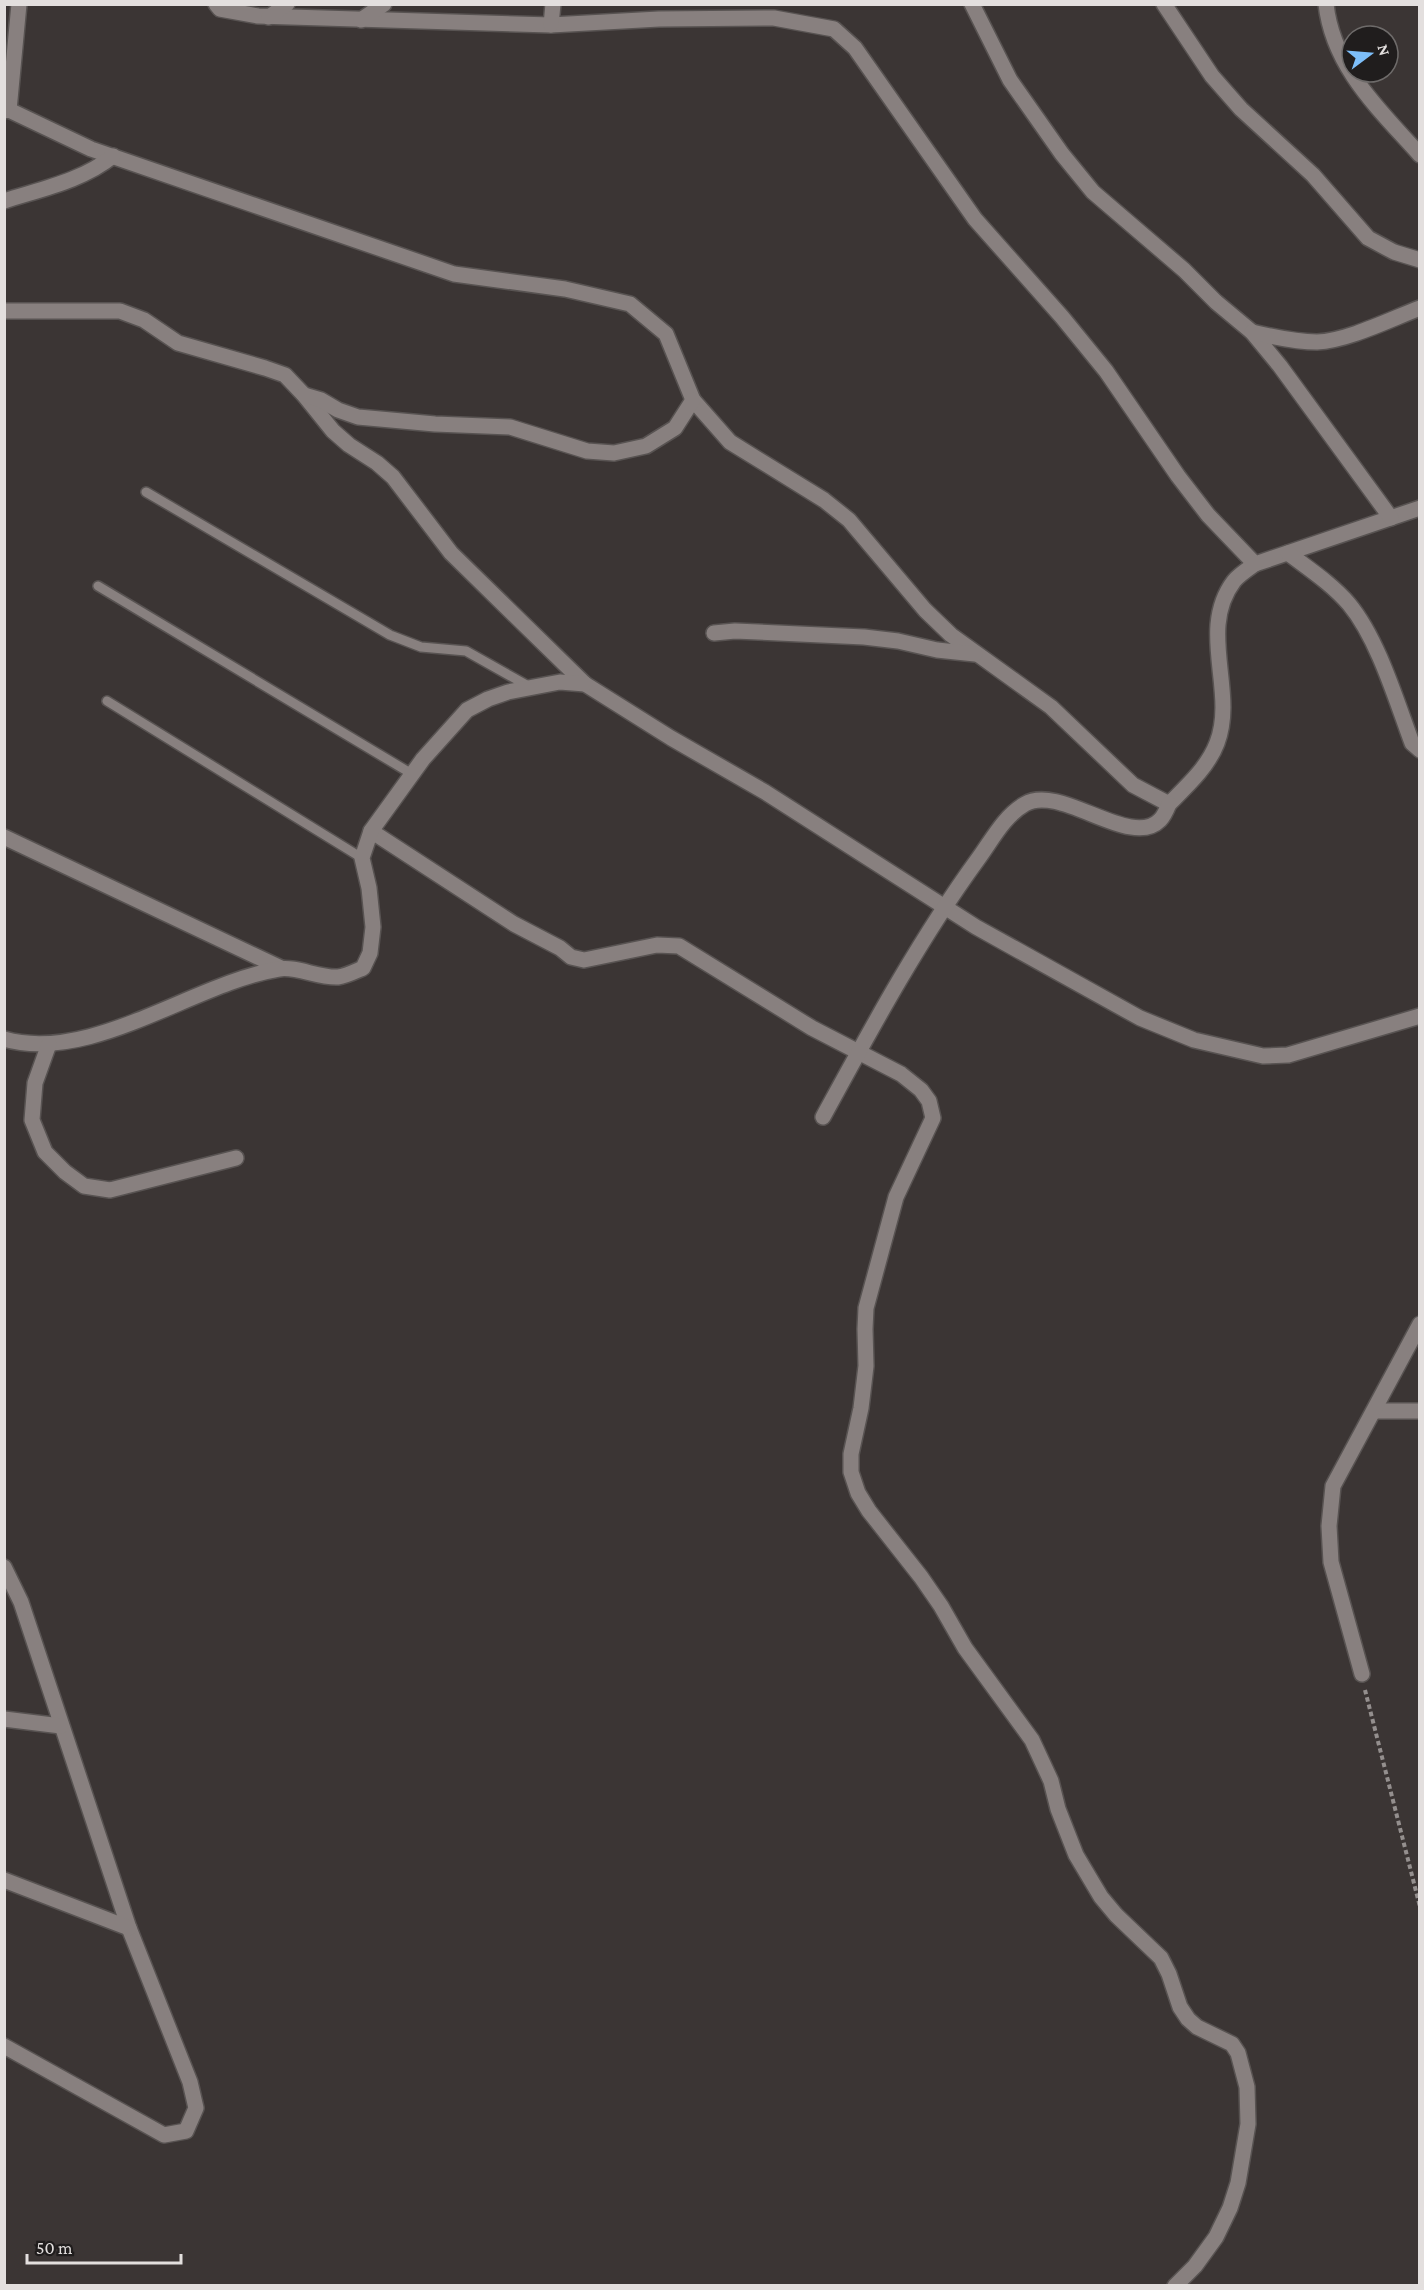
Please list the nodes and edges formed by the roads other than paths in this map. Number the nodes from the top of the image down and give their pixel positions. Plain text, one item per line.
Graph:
1 (19, 4) edge
2 (216, 4) edge
3 (287, 4) edge
4 (384, 4) edge
5 (553, 4) edge
6 (972, 4) edge
7 (1164, 4) edge
8 (1326, 4) edge
9 (269, 17) junction
10 (362, 20) junction
11 (551, 25) junction
12 (7, 111) edge
13 (113, 156) junction
14 (1419, 156) edge
15 (4, 201) edge
16 (1419, 260) edge
17 (1419, 308) edge
18 (4, 311) edge
19 (1252, 332) junction
20 (304, 396) junction
21 (693, 400) junction
22 (147, 492) dead end
23 (1419, 508) edge
24 (1391, 518) junction
25 (1288, 553) junction
26 (1255, 564) junction
27 (98, 586) dead end
28 (714, 633) dead end
29 (975, 654) junction
30 (585, 684) junction
31 (532, 688) junction
32 (107, 701) dead end
33 (1419, 750) edge
34 (412, 774) junction
35 (1169, 804) junction
36 (372, 831) junction
37 (4, 837) edge
38 (362, 858) junction
39 (944, 906) junction
40 (281, 968) junction
41 (1419, 1016) edge
42 (4, 1039) edge
43 (50, 1044) junction
44 (859, 1052) junction
45 (824, 1117) dead end
46 (236, 1158) dead end
47 (1419, 1324) edge
48 (1375, 1411) junction
49 (1419, 1411) edge
50 (4, 1567) edge
51 (1362, 1674) road end
52 (4, 1719) edge
53 (61, 1726) junction
54 (4, 1880) edge
55 (129, 1928) junction
56 (4, 2046) edge
57 (1175, 2286) edge

1 - 12 street
2 - 9 street
3 - 9 street
4 - 10 street
5 - 11 street
6 - 19 street
7 - 16 street
8 - 14 street
9 - 10 street
10 - 11 street
11 - 26 street
12 - 13 street
13 - 15 street
13 - 21 street
17 - 19 street
18 - 20 street
19 - 24 street
20 - 21 street
20 - 30 street
21 - 29 street
22 - 31 lane
23 - 24 street
24 - 25 street
25 - 26 street
25 - 33 street
26 - 35 street
27 - 34 lane
28 - 29 street
29 - 35 street
30 - 31 street
30 - 39 street
31 - 34 street
32 - 38 lane
34 - 36 street
35 - 39 street
36 - 38 street
36 - 44 street
37 - 40 street
38 - 40 street
39 - 41 street
39 - 44 street
40 - 43 street
42 - 43 street
43 - 46 street
44 - 45 street
44 - 57 street
47 - 48 street
48 - 49 street
48 - 51 street
50 - 53 street
52 - 53 street
53 - 55 street
54 - 55 street
55 - 56 street

